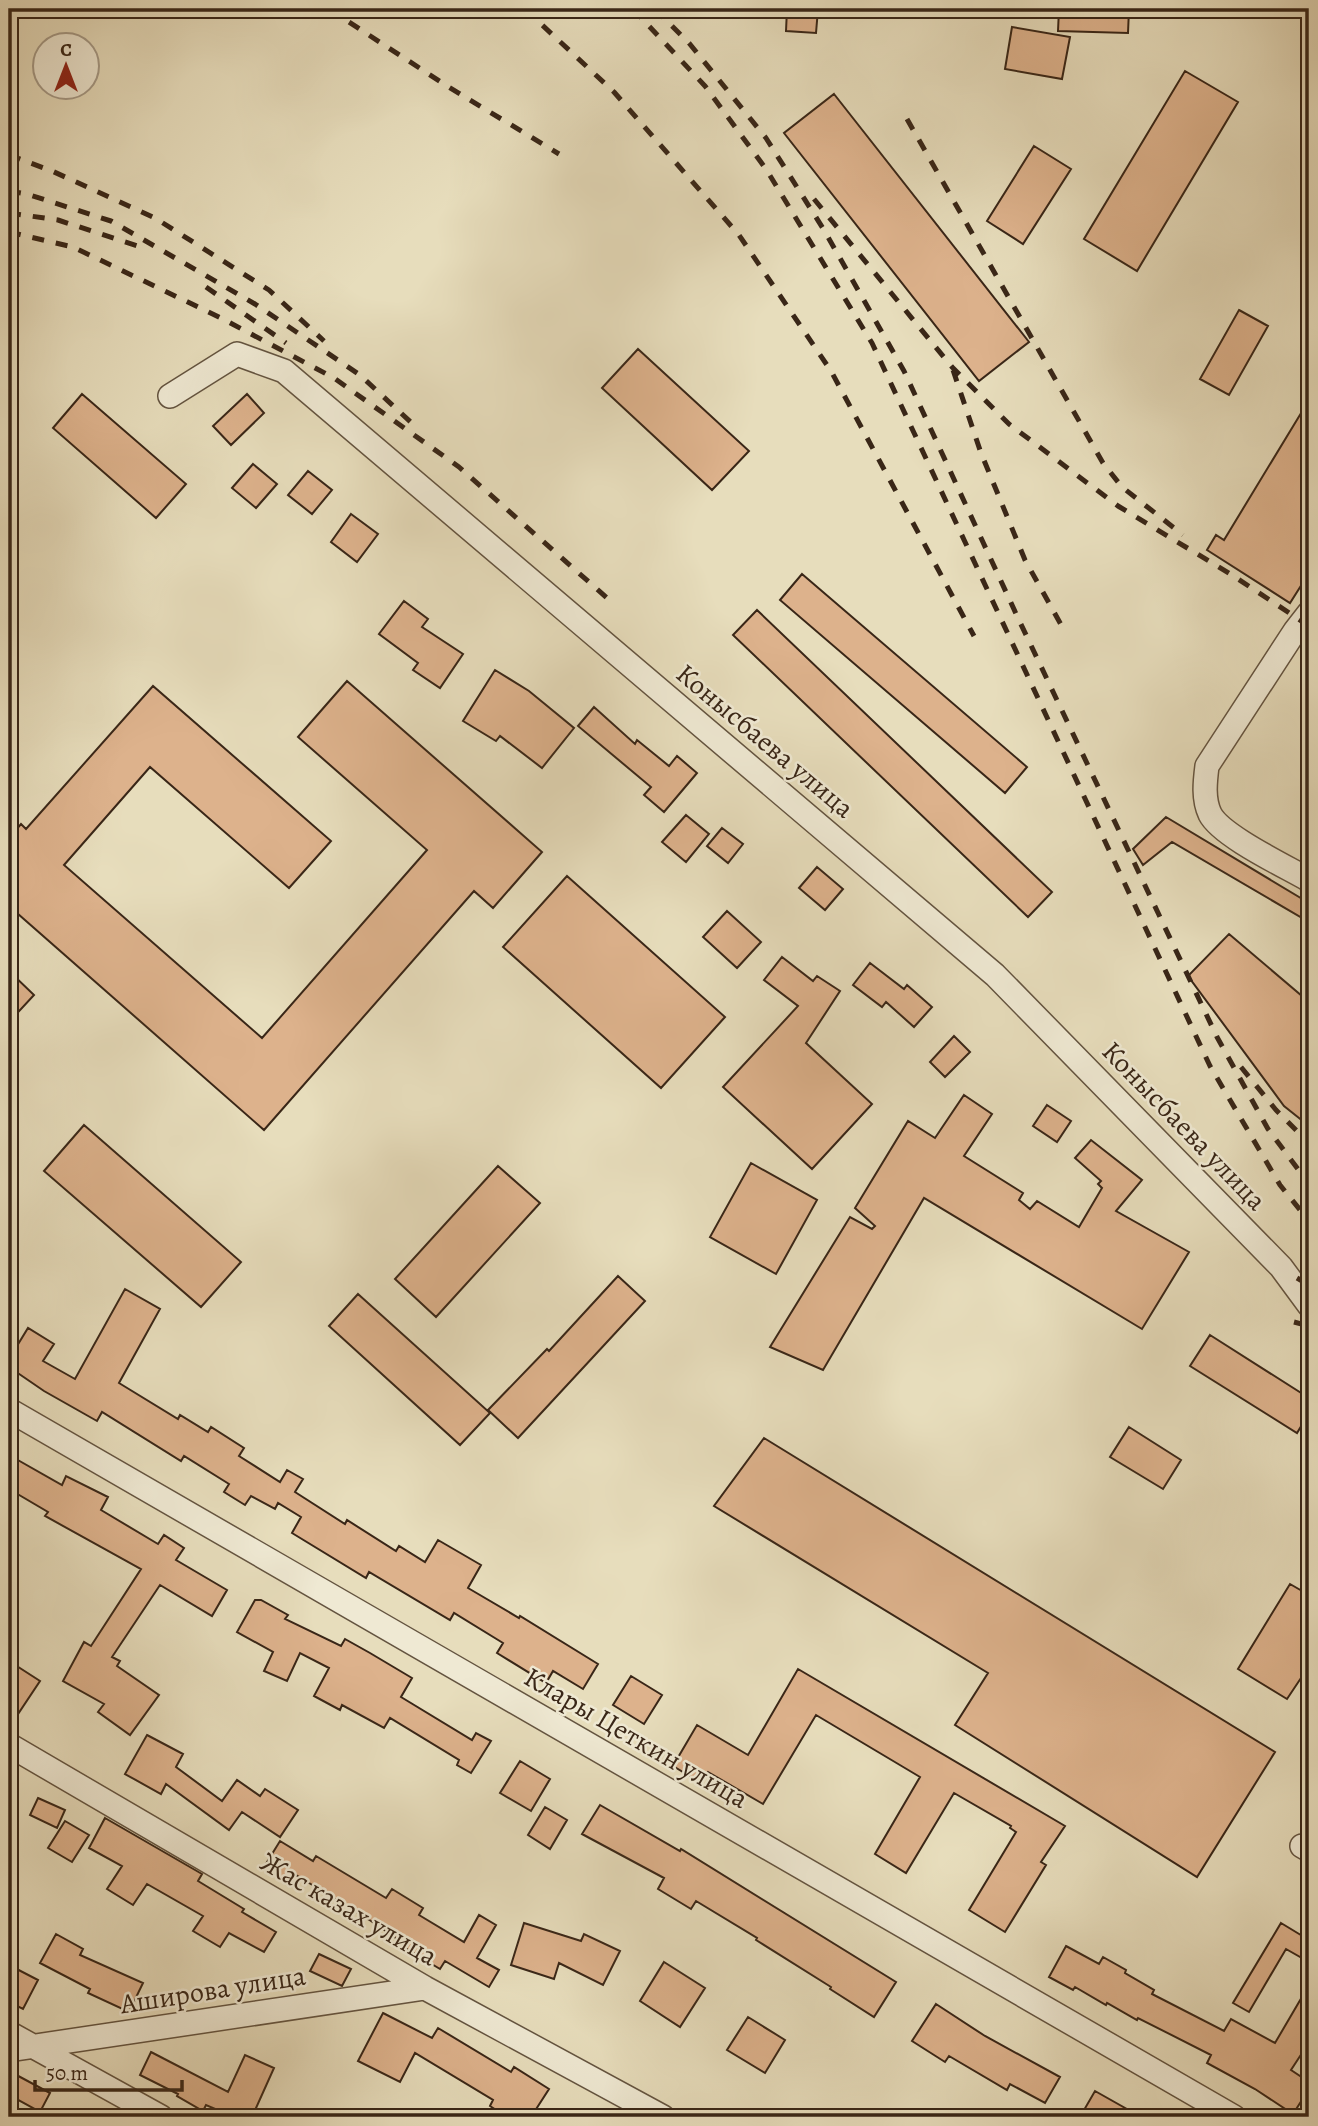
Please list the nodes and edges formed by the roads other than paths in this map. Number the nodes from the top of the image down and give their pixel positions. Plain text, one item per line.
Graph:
1 (170, 396) dead end
2 (1309, 613) edge
3 (1309, 880) edge
4 (1309, 1305) edge
5 (9, 1410) edge
6 (9, 1745) edge
7 (425, 1988) junction
8 (9, 2033) edge
9 (35, 2047) junction
10 (9, 2050) edge
11 (161, 2117) edge
12 (663, 2117) edge
13 (1234, 2117) edge

1 - 4 street, Конысбаева улица
2 - 3 street
5 - 13 street, Клары Цеткин улица
6 - 7 street, Жас казах улица
7 - 9 street, Аширова улица
7 - 12 street, Жас казах улица
8 - 9 street
9 - 10 street, Аширова улица
9 - 11 street

